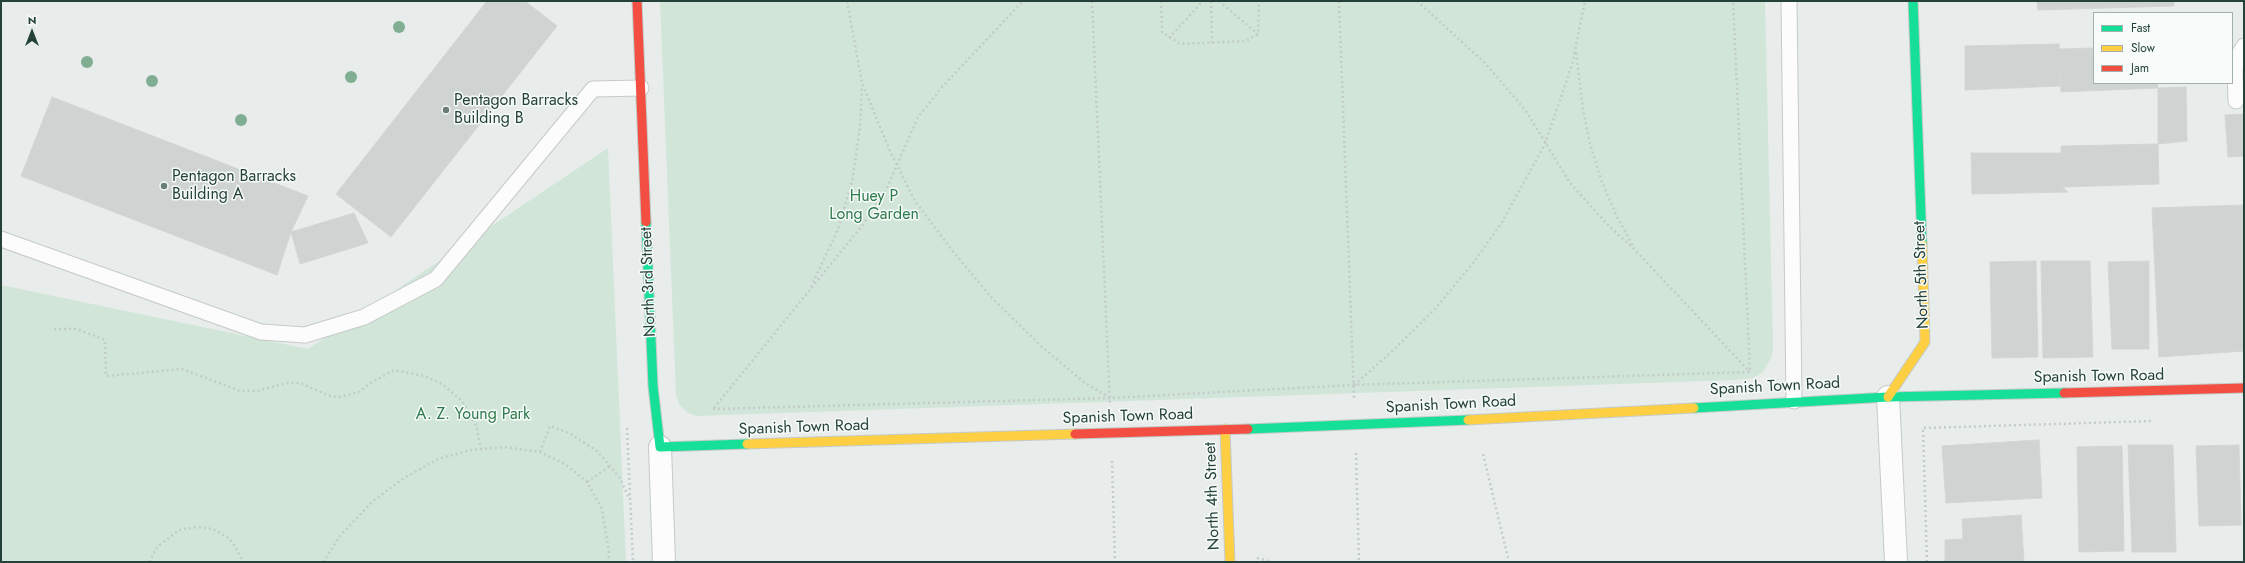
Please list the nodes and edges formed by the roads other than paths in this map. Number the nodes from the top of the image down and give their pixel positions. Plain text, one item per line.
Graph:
1 (637, 1) edge
2 (1789, 1) edge
3 (1913, 1) edge
4 (2244, 46) edge
5 (641, 88) junction
6 (2236, 101) dead end
7 (1, 239) edge
8 (2244, 388) edge
9 (1888, 397) junction
10 (1794, 401) junction
11 (1225, 429) junction
12 (660, 447) junction
13 (664, 562) edge
14 (1230, 562) edge
15 (1896, 562) edge

1 - 5 street, North 3rd Street
2 - 10 lane
3 - 9 street, North 5th Street
4 - 6 lane
5 - 7 lane
5 - 12 street, North 3rd Street
8 - 9 street, Spanish Town Road
9 - 10 street, Spanish Town Road
9 - 15 street
10 - 11 street, Spanish Town Road
11 - 12 street, Spanish Town Road
11 - 14 street, North 4th Street
12 - 13 street, North 3rd Street

